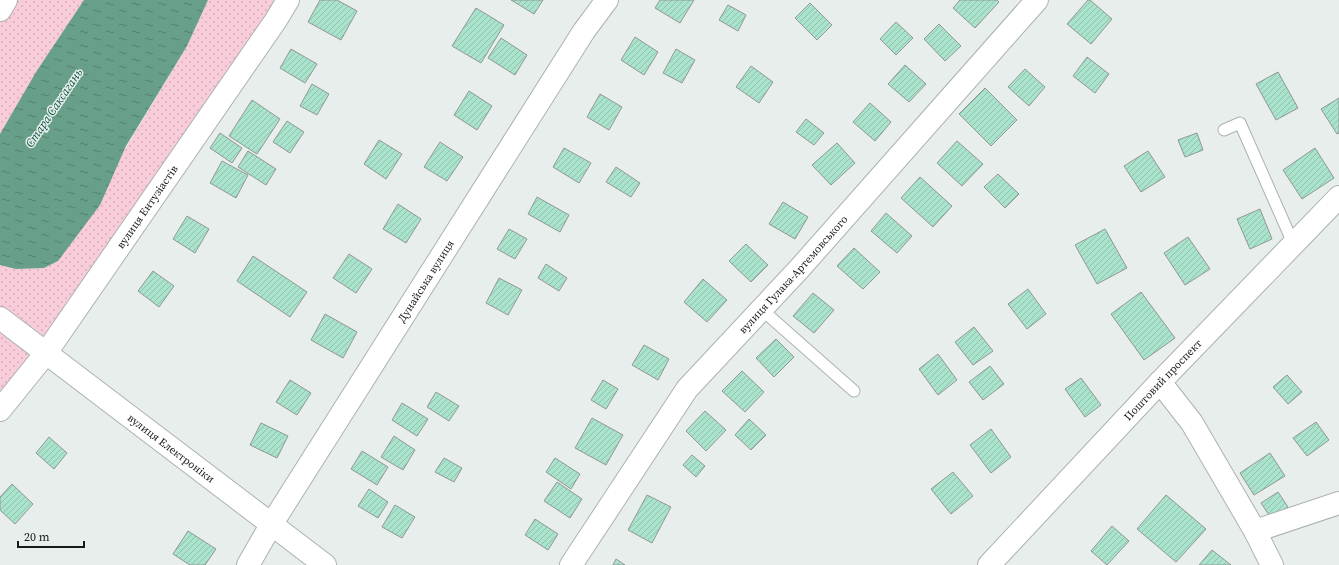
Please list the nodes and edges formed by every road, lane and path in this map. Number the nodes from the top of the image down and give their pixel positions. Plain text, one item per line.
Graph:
1 (6, 0) edge
2 (288, 0) edge
3 (607, 0) edge
4 (1037, 0) edge
5 (0, 10) edge
6 (1224, 130) dead end
7 (1339, 197) edge
8 (1293, 243) junction
9 (761, 309) junction
10 (0, 318) edge
11 (46, 353) junction
12 (1160, 382) junction
13 (854, 390) dead end
14 (0, 410) edge
15 (1339, 503) edge
16 (271, 525) junction
17 (1255, 530) junction
18 (248, 565) edge
19 (325, 565) edge
20 (571, 565) edge
21 (989, 565) edge
22 (1272, 565) edge

1 - 5 street
2 - 11 street, вулиця Ентузіастів
3 - 16 street, Дунайська вулиця
4 - 9 street, вулиця Гулака-Артемовського
6 - 8 lane
7 - 8 street, Поштовий проспект
8 - 12 street, Поштовий проспект
9 - 13 lane
9 - 20 street, вулиця Гулака-Артемовського
10 - 11 street, вулиця Електроніки
11 - 14 street, вулиця Ентузіастів
11 - 16 street, вулиця Електроніки
12 - 17 street
12 - 21 street, Поштовий проспект
15 - 17 street
16 - 18 street, Дунайська вулиця
16 - 19 street, вулиця Електроніки
17 - 22 street

